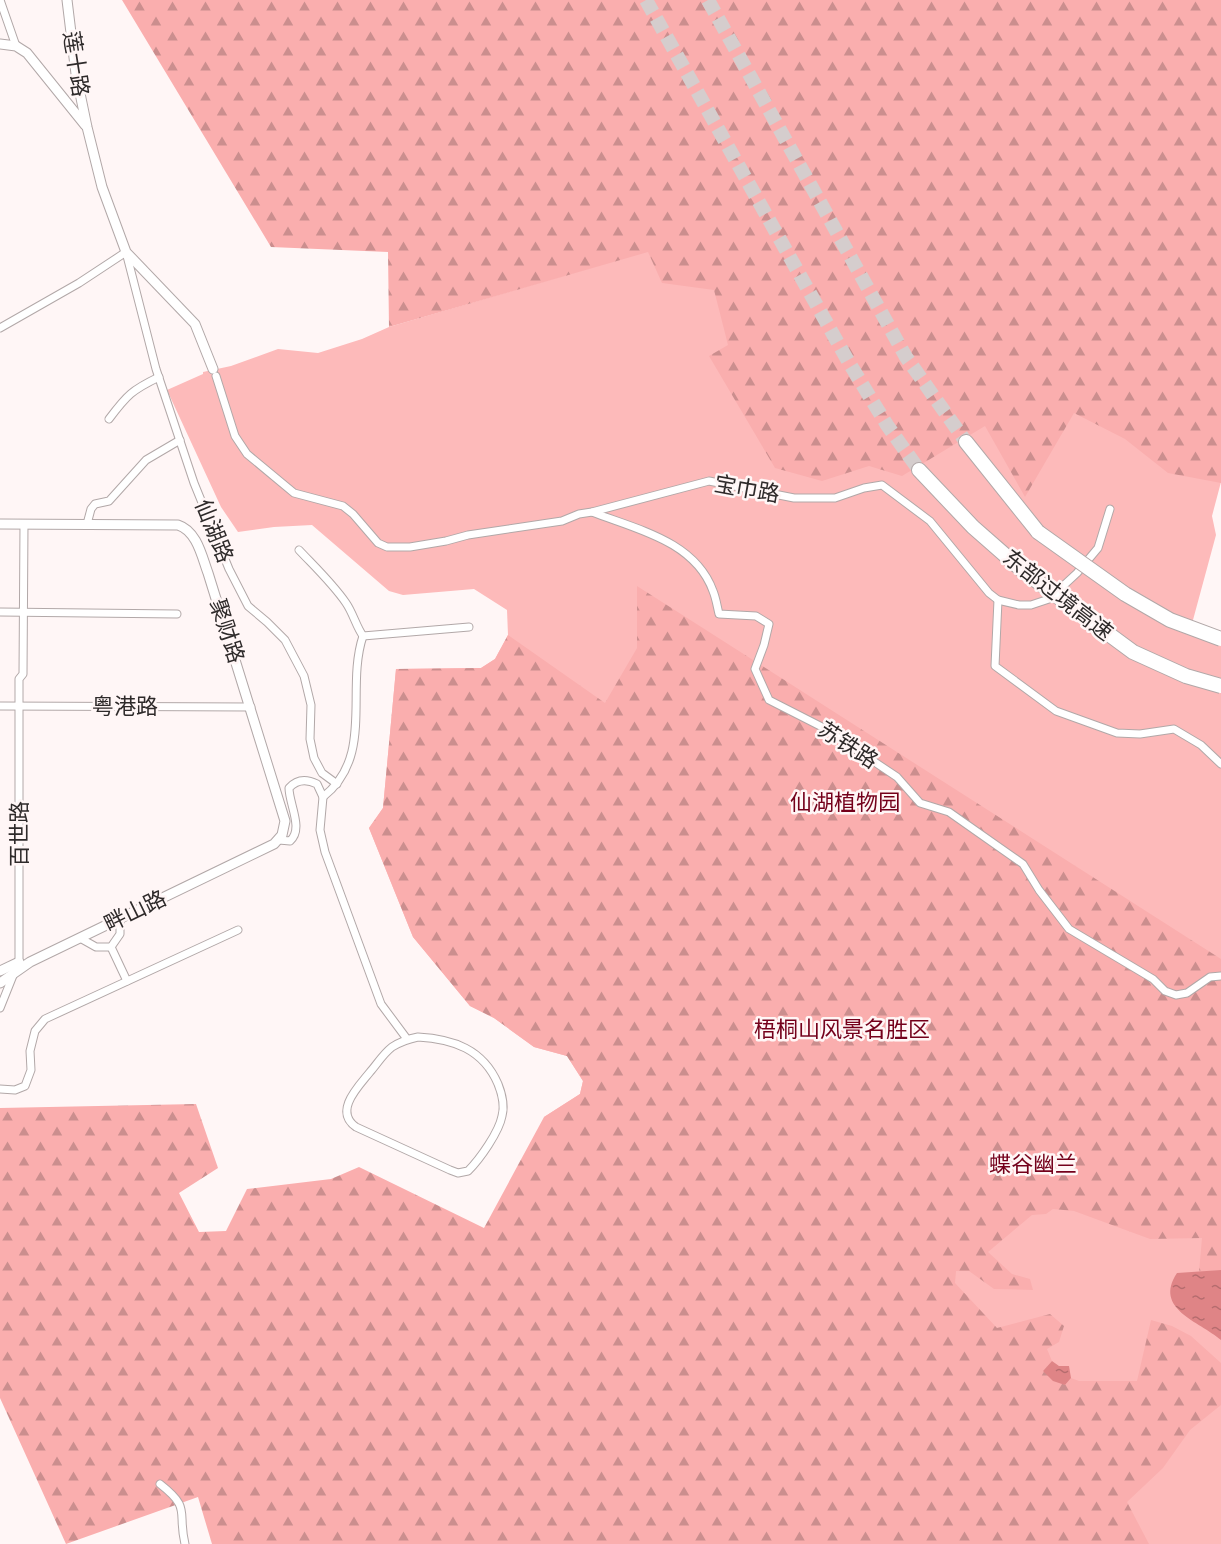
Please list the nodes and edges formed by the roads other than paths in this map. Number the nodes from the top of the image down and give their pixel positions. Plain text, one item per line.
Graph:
1 (0, 0) edge
2 (67, 0) edge
3 (0, 44) edge
4 (16, 46) junction
5 (87, 127) junction
6 (126, 252) junction
7 (0, 328) edge
8 (215, 373) joint
9 (159, 377) junction
10 (109, 419) dead end
11 (180, 440) junction
12 (966, 442) tunnel mouth
13 (919, 470) tunnel mouth
14 (1110, 509) dead end
15 (592, 512) junction
16 (0, 524) edge
17 (24, 524) junction
18 (87, 524) junction
19 (299, 550) dead end
20 (999, 600) junction
21 (0, 612) edge
22 (24, 613) junction
23 (177, 614) dead end
24 (469, 627) dead end
25 (363, 636) junction
26 (1221, 639) edge
27 (1221, 686) edge
28 (0, 706) edge
29 (20, 706) junction
30 (251, 707) junction
31 (1221, 764) edge
32 (337, 784) junction
33 (322, 797) junction
34 (276, 842) junction
35 (120, 918) junction
36 (238, 930) dead end
37 (80, 938) junction
38 (111, 947) junction
39 (19, 962) joint
40 (0, 971) edge
41 (14, 974) junction
42 (1221, 976) edge
43 (127, 981) junction
44 (0, 983) edge
45 (0, 1008) edge
46 (407, 1039) junction
47 (0, 1089) edge
48 (160, 1484) dead end
49 (185, 1544) edge

1 - 4 street
2 - 5 street, 莲十路
3 - 4 street
4 - 5 street, 仙湖路
5 - 6 street, 仙湖路
6 - 7 street
6 - 8 street, 仙湖路
6 - 9 street, 仙湖路
8 - 15 street, 宝巾路
9 - 10 street
9 - 11 street, 仙湖路
11 - 18 street
11 - 32 street, 仙湖路
12 - 26 highway, 东部过境高速, bridge
13 - 27 highway, 东部过境高速, bridge
14 - 20 street
15 - 20 street, 宝巾路
15 - 42 street, 苏铁路
16 - 17 street, 聚财路
17 - 18 street, 聚财路
17 - 22 street, 百世路
18 - 30 street, 聚财路
19 - 25 street
20 - 31 street
21 - 22 street
22 - 23 street
22 - 29 street, 百世路
24 - 25 street
25 - 32 street
28 - 29 street, 粤港路
29 - 30 street, 粤港路
29 - 39 street, 百世路
30 - 34 street, 聚财路
32 - 33 street
33 - 34 street
33 - 46 street
34 - 35 street, 畔山路
35 - 37 street, 畔山路
35 - 38 street
36 - 43 street
37 - 38 street
37 - 41 street, 畔山路
38 - 43 street
39 - 40 street
41 - 44 street, 畔山路
41 - 45 street
43 - 47 street
46 - 46 street
48 - 49 street

